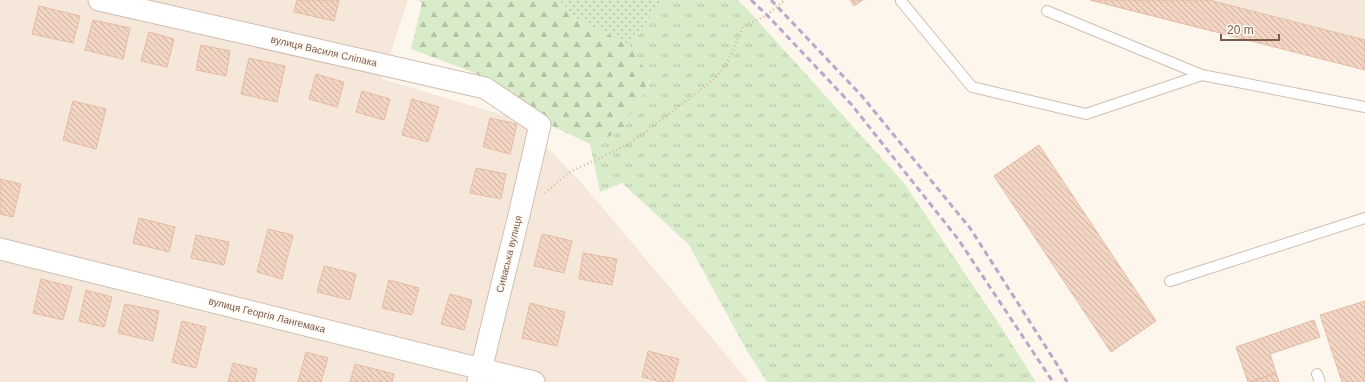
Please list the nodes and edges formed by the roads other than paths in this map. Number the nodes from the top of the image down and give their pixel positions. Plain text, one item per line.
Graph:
1 (99, 0) edge
2 (901, 2) dead end
3 (1047, 10) dead end
4 (1202, 75) junction
5 (1365, 107) edge
6 (540, 125) joint
7 (1365, 218) edge
8 (0, 249) edge
9 (1170, 281) dead end
10 (479, 375) edge
11 (534, 382) edge

1 - 6 street, вулиця Василя Сліпака
2 - 4 lane
3 - 4 lane
4 - 5 lane
6 - 10 street, Сиваська вулиця
7 - 9 lane
8 - 10 street, вулиця Георгія Лангемака
10 - 11 street, вулиця Георгія Лангемака

